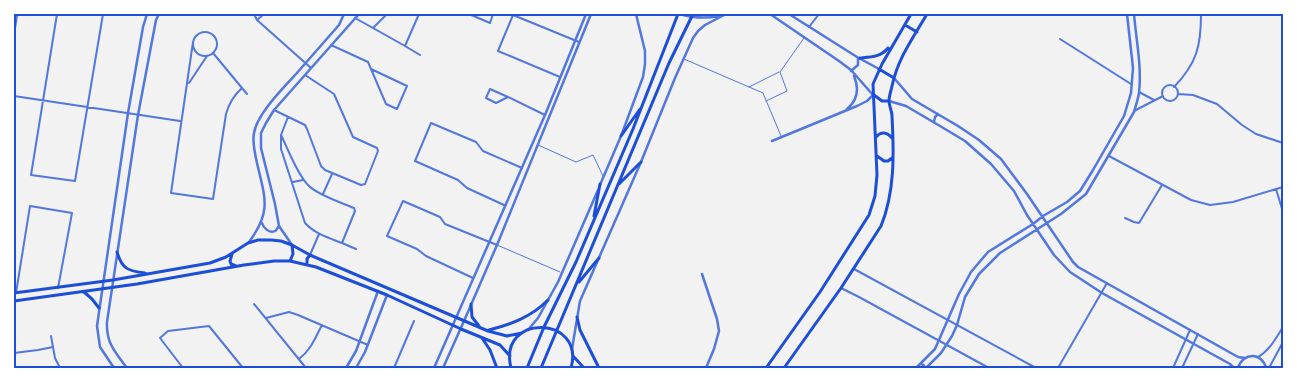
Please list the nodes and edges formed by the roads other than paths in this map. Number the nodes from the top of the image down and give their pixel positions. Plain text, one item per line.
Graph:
1 (17, 14) edge
2 (57, 14) edge
3 (103, 14) edge
4 (147, 14) edge
5 (159, 14) edge
6 (254, 14) edge
7 (264, 14) edge
8 (344, 14) edge
9 (359, 14) edge
10 (387, 14) edge
11 (419, 14) edge
12 (469, 14) edge
13 (493, 14) edge
14 (586, 14) edge
15 (591, 14) edge
16 (636, 14) edge
17 (679, 14) edge
18 (726, 14) edge
19 (770, 14) edge
20 (789, 14) edge
21 (819, 14) edge
22 (911, 14) edge
23 (927, 14) edge
24 (1127, 14) edge
25 (1134, 14) edge
26 (1200, 14) edge
27 (1282, 14) edge
28 (692, 16) edge
29 (355, 18) junction
30 (1283, 19) edge
31 (257, 20) junction
32 (905, 25) junction
33 (809, 27) junction
34 (372, 28) junction
35 (917, 32) junction
36 (14, 33) edge
37 (804, 37) junction
38 (1060, 39) dead end
39 (575, 41) junction
40 (193, 42) junction
41 (579, 42) junction
42 (894, 42) junction
43 (331, 45) junction
44 (1283, 45) edge
45 (405, 46) junction
46 (1283, 52) edge
47 (213, 53) junction
48 (420, 55) dead end
49 (207, 56) junction
50 (858, 58) junction
51 (684, 60) junction
52 (306, 63) junction
53 (311, 68) junction
54 (371, 69) junction
55 (879, 69) junction
56 (851, 70) junction
57 (780, 72) junction
58 (305, 75) junction
59 (560, 77) junction
60 (894, 78) junction
61 (1132, 84) junction
62 (187, 85) junction
63 (749, 87) junction
64 (1174, 87) junction
65 (242, 88) junction
66 (1139, 92) junction
67 (246, 94) dead end
68 (1178, 94) junction
69 (873, 95) junction
70 (14, 96) edge
71 (1163, 96) junction
72 (508, 97) junction
73 (1154, 100) junction
74 (44, 101) junction
75 (766, 101) junction
76 (889, 101) junction
77 (644, 102) junction
78 (88, 108) junction
79 (274, 110) junction
80 (845, 111) junction
81 (933, 111) junction
82 (1134, 112) junction
83 (128, 114) junction
84 (938, 114) junction
85 (138, 115) junction
86 (545, 115) junction
87 (288, 117) junction
88 (929, 120) junction
89 (181, 121) junction
90 (934, 122) junction
91 (280, 135) junction
92 (621, 136) junction
93 (781, 137) junction
94 (876, 137) junction
95 (892, 138) junction
96 (772, 141) dead end
97 (1283, 143) edge
98 (537, 145) junction
99 (877, 156) junction
100 (1109, 156) junction
101 (892, 158) junction
102 (641, 162) junction
103 (522, 168) junction
104 (332, 174) junction
105 (603, 177) junction
106 (303, 180) junction
107 (292, 182) junction
108 (600, 184) junction
109 (1162, 185) junction
110 (617, 186) junction
111 (1282, 187) edge
112 (1276, 189) junction
113 (1283, 193) edge
114 (323, 194) junction
115 (506, 205) junction
116 (1283, 212) edge
117 (1043, 216) junction
118 (1125, 218) dead end
119 (262, 222) junction
120 (593, 222) junction
121 (1047, 222) junction
122 (1033, 224) junction
123 (279, 226) junction
124 (1037, 229) junction
125 (319, 234) junction
126 (490, 242) junction
127 (248, 243) junction
128 (342, 243) junction
129 (292, 245) junction
130 (496, 245) junction
131 (356, 249) dead end
132 (117, 252) junction
133 (232, 253) junction
134 (310, 255) junction
135 (599, 258) junction
136 (290, 261) junction
137 (307, 264) junction
138 (238, 266) junction
139 (853, 269) junction
140 (562, 272) junction
141 (148, 274) junction
142 (702, 274) dead end
143 (474, 279) junction
144 (113, 280) junction
145 (103, 281) junction
146 (1107, 283) junction
147 (577, 284) junction
148 (58, 288) junction
149 (112, 288) junction
150 (840, 288) junction
151 (102, 289) junction
152 (38, 290) junction
153 (378, 291) junction
154 (84, 292) junction
155 (15, 293) edge
156 (1102, 293) junction
157 (959, 294) junction
158 (386, 295) junction
159 (965, 297) junction
160 (38, 298) junction
161 (548, 300) junction
162 (14, 301) edge
163 (254, 304) dead end
164 (471, 304) junction
165 (99, 308) junction
166 (577, 317) junction
167 (266, 318) junction
168 (457, 318) junction
169 (948, 320) junction
170 (414, 321) dead end
171 (464, 321) junction
172 (322, 325) junction
173 (957, 325) junction
174 (454, 326) junction
175 (544, 326) junction
176 (479, 327) junction
177 (1283, 327) edge
178 (461, 329) junction
179 (528, 330) junction
180 (1190, 330) junction
181 (488, 331) junction
182 (557, 331) junction
183 (522, 333) junction
184 (1198, 334) junction
185 (51, 336) dead end
186 (482, 338) junction
187 (1185, 339) junction
188 (360, 341) junction
189 (938, 341) junction
190 (1283, 342) edge
191 (1194, 344) junction
192 (368, 345) junction
193 (946, 345) junction
194 (53, 347) junction
195 (572, 351) junction
196 (14, 353) edge
197 (510, 356) junction
198 (572, 356) junction
199 (1258, 357) junction
200 (1245, 358) junction
201 (299, 359) junction
202 (921, 363) junction
203 (511, 367) edge
204 (60, 368) edge
205 (114, 368) edge
206 (127, 368) edge
207 (183, 368) edge
208 (243, 368) edge
209 (306, 368) edge
210 (346, 368) edge
211 (356, 368) edge
212 (394, 368) edge
213 (434, 368) edge
214 (443, 368) edge
215 (497, 368) edge
216 (527, 368) edge
217 (542, 368) edge
218 (571, 368) edge
219 (584, 368) edge
220 (599, 368) edge
221 (706, 368) edge
222 (766, 368) edge
223 (784, 368) edge
224 (916, 368) edge
225 (926, 368) edge
226 (989, 368) edge
227 (1036, 368) edge
228 (1058, 368) edge
229 (1173, 368) edge
230 (1182, 368) edge
231 (1234, 368) edge
232 (1238, 368) edge
233 (1268, 368) edge

1 - 36 street
2 - 74 street
3 - 78 street
4 - 83 street
5 - 85 street
6 - 31 street
7 - 31 street
8 - 52 street
9 - 29 street
10 - 34 street
11 - 45 street
12 - 13 street
14 - 39 street
15 - 41 street
16 - 92 street
17 - 28 street
17 - 77 main road
18 - 28 street
18 - 51 street
19 - 37 street
20 - 33 street
21 - 33 street
22 - 32 main road
23 - 35 main road
24 - 61 street
25 - 66 street
26 - 64 street
27 - 30 street
28 - 110 main road
29 - 34 street
29 - 43 street
31 - 52 street
32 - 35 main road
32 - 42 main road
33 - 50 street
34 - 45 street
35 - 60 main road
37 - 56 street
37 - 57 street
38 - 61 street
39 - 41 street
39 - 59 street
39 - 59 street
40 - 47 street
40 - 49 street
40 - 62 street
41 - 98 street
42 - 50 main road
42 - 55 main road
43 - 53 street
43 - 54 street
44 - 46 street
45 - 48 street
47 - 49 street
47 - 65 street
49 - 62 street
50 - 55 street
50 - 56 street
51 - 63 street
51 - 102 street
52 - 53 street
52 - 119 street
53 - 58 street
54 - 54 street
55 - 60 main road
55 - 69 main road
56 - 69 street
56 - 80 street
57 - 63 street
57 - 75 street
58 - 79 street
58 - 104 street
59 - 86 street
60 - 76 main road
60 - 81 street
61 - 117 street
62 - 89 street
63 - 75 street
64 - 68 street
64 - 71 street
65 - 67 street
65 - 89 street
66 - 73 street
66 - 82 street
68 - 71 street
68 - 97 street
69 - 76 main road
69 - 80 street
69 - 94 main road
70 - 74 street
71 - 73 street
72 - 72 street
72 - 86 street
73 - 82 street
74 - 78 street
74 - 78 street
75 - 93 street
76 - 88 street
76 - 95 main road
77 - 92 main road
77 - 120 main road
78 - 83 street
79 - 87 street
79 - 123 street
80 - 93 street
81 - 84 street
81 - 88 street
82 - 100 street
83 - 85 street
83 - 145 street
84 - 90 street
84 - 117 street
85 - 89 street
85 - 132 street
86 - 103 street
87 - 91 street
87 - 104 street
88 - 90 street
90 - 122 street
91 - 106 street
91 - 107 street
92 - 105 street
93 - 96 street
94 - 95 main road
94 - 99 main road
95 - 101 main road
98 - 105 street
98 - 130 street
99 - 101 main road
99 - 222 main road
100 - 109 street
100 - 121 street
101 - 139 main road
102 - 110 main road
102 - 135 street
103 - 115 street
103 - 115 street
104 - 114 street
105 - 108 street
106 - 107 street
106 - 114 street
107 - 125 street
108 - 120 main road
108 - 140 street
109 - 112 street
109 - 118 street
110 - 147 main road
111 - 112 street
111 - 113 street
112 - 116 street
114 - 128 street
115 - 126 street
117 - 121 street
117 - 122 street
119 - 123 street
119 - 127 street
120 - 175 main road
121 - 124 street
121 - 146 street
122 - 124 street
122 - 157 street
123 - 129 street
124 - 156 street
124 - 159 street
125 - 128 street
125 - 134 street
126 - 130 street
126 - 143 street
126 - 143 street
127 - 129 main road
127 - 133 main road
128 - 131 street
129 - 134 main road
129 - 136 main road
130 - 140 street
130 - 164 street
132 - 141 main road
132 - 144 street
133 - 138 main road
133 - 141 main road
134 - 137 main road
134 - 168 main road
135 - 147 main road
135 - 166 street
136 - 137 main road
136 - 138 main road
137 - 153 main road
138 - 149 main road
139 - 150 main road
139 - 169 street
140 - 161 street
141 - 144 main road
142 - 221 street
143 - 168 street
144 - 145 main road
144 - 149 street
145 - 148 main road
145 - 151 street
146 - 156 street
146 - 180 street
147 - 182 main road
148 - 152 main road
148 - 155 street
149 - 151 main road
149 - 206 street
150 - 189 street
150 - 223 main road
151 - 154 main road
151 - 165 street
152 - 155 main road
152 - 160 main road
153 - 158 main road
153 - 188 street
154 - 160 main road
154 - 165 main road
156 - 187 street
156 - 228 street
157 - 159 street
157 - 169 street
158 - 174 main road
158 - 192 street
159 - 173 street
160 - 162 main road
161 - 179 street
161 - 181 main road
163 - 167 street
164 - 171 street
164 - 176 main road
165 - 205 street
166 - 195 street
166 - 220 main road
167 - 172 street
167 - 201 street
168 - 171 main road
168 - 174 street
169 - 173 street
169 - 189 street
170 - 212 street
171 - 176 main road
171 - 178 street
172 - 188 street
172 - 201 street
173 - 193 street
173 - 227 street
174 - 178 main road
174 - 213 street
175 - 179 main road
175 - 182 main road
175 - 216 main road
176 - 181 main road
177 - 199 street
178 - 186 main road
178 - 214 street
179 - 183 main road
180 - 184 street
180 - 187 street
181 - 183 main road
182 - 195 main road
182 - 217 main road
183 - 197 main road
184 - 191 street
184 - 200 street
185 - 194 street
186 - 197 main road
186 - 215 main road
187 - 191 street
187 - 229 street
188 - 192 street
188 - 210 street
189 - 193 street
189 - 202 street
190 - 233 street
191 - 230 street
191 - 231 street
192 - 211 street
193 - 225 street
193 - 226 street
194 - 196 street
194 - 204 street
195 - 198 main road
197 - 203 main road
198 - 218 main road
198 - 219 main road
199 - 200 street
199 - 233 street
200 - 232 street
201 - 209 street
202 - 224 street
202 - 225 street
207 - 208 street

